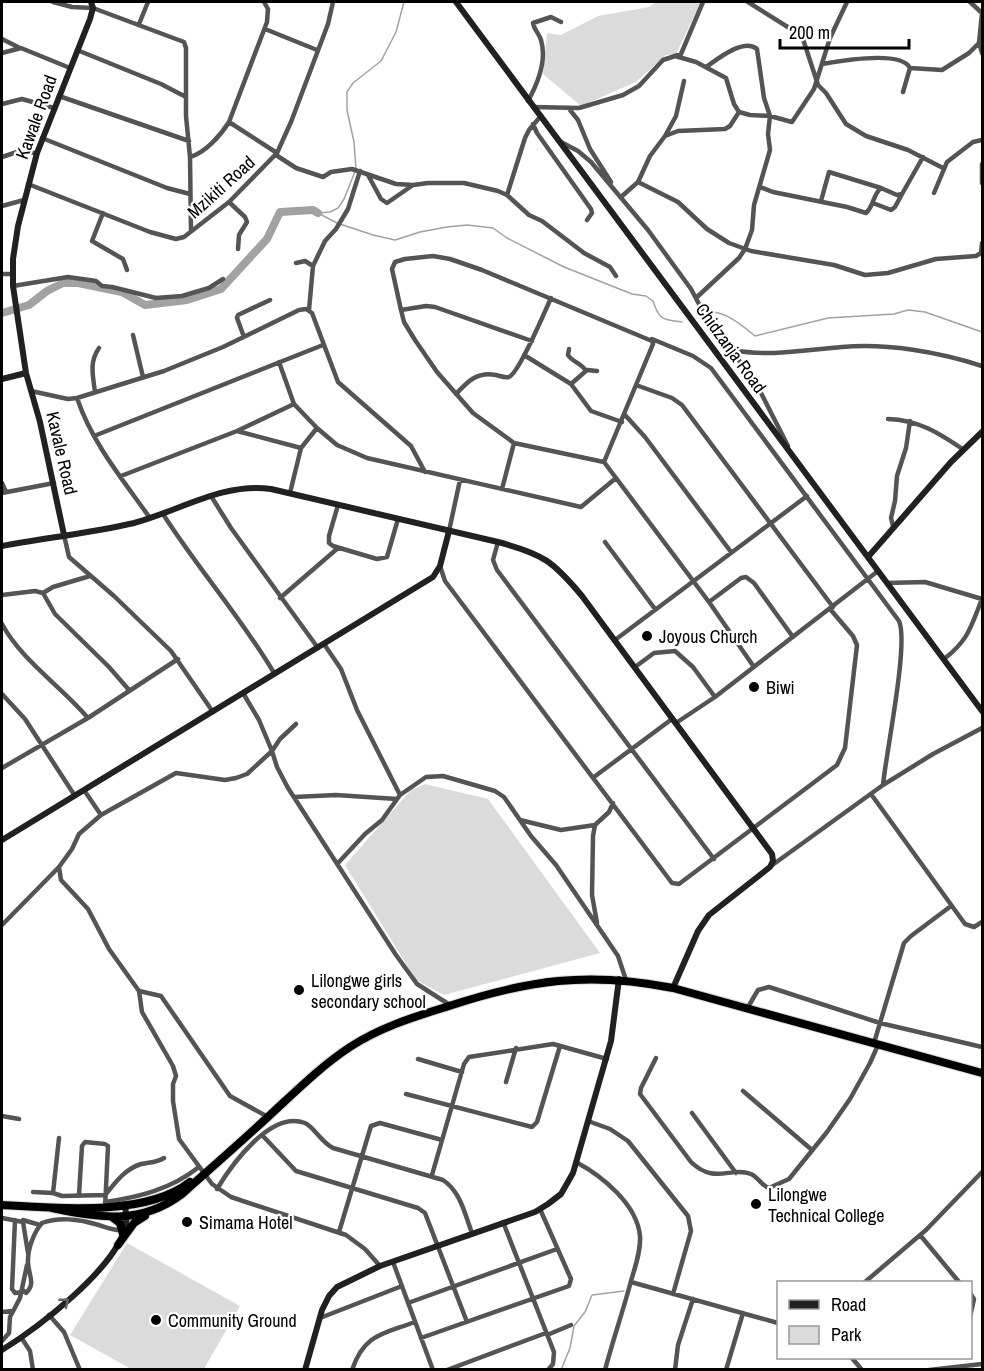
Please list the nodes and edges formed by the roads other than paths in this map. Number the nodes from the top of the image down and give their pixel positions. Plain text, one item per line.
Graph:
1 (53, 2) edge
2 (148, 2) edge
3 (264, 2) edge
4 (333, 2) edge
5 (704, 2) edge
6 (748, 2) edge
7 (847, 2) edge
8 (970, 2) edge
9 (460, 3) edge
10 (92, 5) edge
11 (982, 13) edge
12 (561, 22) dead end
13 (139, 24) junction
14 (265, 29) junction
15 (2, 39) edge
16 (979, 43) junction
17 (21, 48) junction
18 (77, 50) junction
19 (317, 50) junction
20 (2, 53) edge
21 (982, 53) edge
22 (675, 56) junction
23 (822, 64) junction
24 (706, 67) junction
25 (70, 68) junction
26 (910, 68) junction
27 (684, 81) dead end
28 (817, 81) junction
29 (903, 92) dead end
30 (59, 96) junction
31 (186, 97) junction
32 (528, 101) junction
33 (2, 104) edge
34 (533, 107) junction
35 (54, 108) junction
36 (570, 110) junction
37 (739, 112) junction
38 (770, 116) junction
39 (540, 117) junction
40 (229, 122) junction
41 (533, 124) junction
42 (665, 136) junction
43 (42, 138) junction
44 (982, 140) edge
45 (189, 141) junction
46 (558, 141) junction
47 (37, 153) junction
48 (276, 154) junction
49 (190, 156) junction
50 (2, 157) edge
51 (923, 157) junction
52 (982, 164) edge
53 (944, 168) junction
54 (357, 170) junction
55 (982, 171) edge
56 (367, 174) junction
57 (638, 182) junction
58 (982, 183) edge
59 (28, 184) junction
60 (413, 185) junction
61 (613, 187) junction
62 (760, 187) junction
63 (881, 188) junction
64 (934, 193) dead end
65 (190, 194) junction
66 (902, 194) junction
67 (507, 195) junction
68 (621, 197) junction
69 (24, 200) junction
70 (821, 201) junction
71 (229, 202) junction
72 (873, 204) junction
73 (2, 206) edge
74 (103, 213) junction
75 (587, 220) dead end
76 (191, 231) junction
77 (982, 243) edge
78 (238, 249) dead end
79 (745, 249) junction
80 (297, 263) dead end
81 (313, 266) junction
82 (128, 270) dead end
83 (2, 274) edge
84 (12, 274) junction
85 (616, 276) dead end
86 (223, 279) dead end
87 (13, 286) junction
88 (551, 298) junction
89 (696, 298) junction
90 (270, 300) dead end
91 (309, 310) junction
92 (401, 310) junction
93 (18, 317) joint
94 (133, 335) dead end
95 (244, 337) junction
96 (650, 338) junction
97 (532, 341) junction
98 (323, 345) junction
99 (99, 348) dead end
100 (528, 348) junction
101 (569, 349) dead end
102 (732, 350) junction
103 (524, 355) junction
104 (279, 362) junction
105 (537, 363) junction
106 (982, 366) edge
107 (586, 371) junction
108 (597, 371) dead end
109 (26, 373) junction
110 (143, 377) junction
111 (2, 379) edge
112 (571, 384) junction
113 (636, 385) junction
114 (31, 391) junction
115 (95, 392) junction
116 (456, 394) junction
117 (77, 398) junction
118 (294, 404) junction
119 (625, 416) junction
120 (888, 419) dead end
121 (910, 421) junction
122 (622, 422) junction
123 (317, 428) junction
124 (237, 431) junction
125 (982, 432) edge
126 (94, 436) junction
127 (514, 443) junction
128 (301, 448) junction
129 (964, 450) junction
130 (793, 457) junction
131 (604, 462) junction
132 (425, 472) junction
133 (121, 476) junction
134 (616, 478) junction
135 (460, 480) junction
136 (2, 483) edge
137 (54, 483) junction
138 (502, 489) junction
139 (4, 492) edge
140 (290, 493) junction
141 (211, 496) junction
142 (807, 496) junction
143 (338, 505) junction
144 (163, 514) junction
145 (150, 518) junction
146 (398, 519) junction
147 (770, 524) junction
148 (893, 526) junction
149 (449, 531) junction
150 (64, 535) junction
151 (498, 542) junction
152 (605, 542) dead end
153 (2, 546) edge
154 (338, 548) junction
155 (731, 552) junction
156 (867, 557) junction
157 (440, 566) junction
158 (878, 571) junction
159 (90, 576) junction
160 (869, 579) junction
161 (693, 580) junction
162 (887, 583) junction
163 (43, 593) junction
164 (2, 595) edge
165 (280, 598) junction
166 (982, 599) edge
167 (709, 602) junction
168 (832, 608) junction
169 (655, 609) junction
170 (2, 624) edge
171 (793, 637) junction
172 (615, 640) junction
173 (321, 646) junction
174 (178, 658) junction
175 (944, 659) junction
176 (634, 667) junction
177 (754, 667) junction
178 (274, 674) junction
179 (129, 690) junction
180 (243, 693) junction
181 (2, 694) edge
182 (715, 697) junction
183 (982, 711) edge
184 (213, 712) junction
185 (88, 718) junction
186 (674, 721) junction
187 (296, 724) dead end
188 (982, 728) edge
189 (44, 744) junction
190 (632, 748) junction
191 (272, 751) junction
192 (2, 768) edge
193 (594, 777) junction
194 (883, 785) junction
195 (84, 790) junction
196 (871, 794) junction
197 (75, 796) junction
198 (294, 797) junction
199 (399, 797) junction
200 (613, 803) junction
201 (101, 815) junction
202 (520, 820) junction
203 (595, 825) junction
204 (754, 828) junction
205 (2, 840) edge
206 (714, 859) junction
207 (338, 864) junction
208 (59, 867) junction
209 (770, 867) junction
210 (951, 906) junction
211 (982, 922) edge
212 (2, 925) edge
213 (597, 925) junction
214 (622, 980) junction
215 (673, 988) junction
216 (139, 992) junction
217 (450, 1005) junction
218 (748, 1007) junction
219 (880, 1023) junction
220 (876, 1043) junction
221 (560, 1046) junction
222 (982, 1047) edge
223 (516, 1048) junction
224 (656, 1058) dead end
225 (418, 1059) dead end
226 (607, 1059) junction
227 (462, 1072) junction
228 (982, 1073) edge
229 (506, 1082) dead end
230 (743, 1091) dead end
231 (406, 1094) dead end
232 (453, 1106) junction
233 (692, 1113) dead end
234 (2, 1116) edge
235 (268, 1117) junction
236 (19, 1119) dead end
237 (588, 1121) junction
238 (262, 1135) junction
239 (60, 1138) dead end
240 (442, 1140) junction
241 (812, 1150) junction
242 (362, 1156) junction
243 (164, 1158) dead end
244 (576, 1162) junction
245 (201, 1172) junction
246 (982, 1172) edge
247 (736, 1173) junction
248 (432, 1176) junction
249 (217, 1189) junction
250 (353, 1190) junction
251 (33, 1192) dead end
252 (53, 1193) junction
253 (105, 1195) junction
254 (79, 1196) junction
255 (167, 1204) junction
256 (2, 1205) edge
257 (105, 1205) junction
258 (126, 1206) junction
259 (52, 1208) junction
260 (540, 1209) junction
261 (112, 1217) junction
262 (127, 1217) junction
263 (2, 1218) edge
264 (16, 1220) junction
265 (503, 1222) junction
266 (40, 1225) junction
267 (123, 1232) junction
268 (339, 1232) junction
269 (472, 1233) junction
270 (920, 1235) junction
271 (118, 1245) junction
272 (439, 1246) junction
273 (557, 1249) junction
274 (28, 1261) junction
275 (393, 1262) junction
276 (519, 1263) junction
277 (380, 1266) junction
278 (866, 1281) edge
279 (958, 1281) edge
280 (631, 1282) junction
281 (453, 1286) junction
282 (402, 1287) junction
283 (22, 1290) junction
284 (673, 1294) junction
285 (533, 1298) junction
286 (693, 1299) junction
287 (408, 1303) junction
288 (13, 1311) junction
289 (2, 1312) edge
290 (743, 1313) junction
291 (49, 1315) junction
292 (320, 1318) junction
293 (415, 1322) junction
294 (467, 1322) junction
295 (777, 1323) edge
296 (571, 1326) dead end
297 (547, 1334) junction
298 (21, 1337) junction
299 (421, 1338) junction
300 (2, 1341) edge
301 (2, 1350) edge
302 (982, 1364) edge
303 (33, 1370) edge
304 (80, 1370) edge
305 (305, 1370) edge
306 (352, 1370) edge
307 (433, 1370) edge
308 (447, 1370) edge
309 (548, 1370) edge
310 (605, 1370) edge
311 (675, 1370) edge
312 (726, 1370) edge
313 (929, 1370) edge

1 - 10 street
2 - 13 street
3 - 14 street
4 - 19 street, Mzikiti Road
5 - 22 street
6 - 28 street
7 - 23 street
8 - 11 street
9 - 32 street, Chidzanja Road
10 - 13 street
10 - 18 street, Kawale Road
11 - 16 street
12 - 32 street
13 - 31 street
14 - 19 street
14 - 40 street
15 - 17 street
16 - 21 street
16 - 26 street
17 - 20 street
17 - 25 street
18 - 25 street, Kawale Road
18 - 31 street
19 - 48 street, Mzikiti Road
22 - 24 street
22 - 36 street
23 - 26 street
23 - 28 street
24 - 37 street
24 - 38 street
25 - 30 street, Kawale Road
26 - 29 street
27 - 42 street
28 - 38 street
28 - 51 street
30 - 35 street, Kawale Road
30 - 45 street
31 - 45 street
32 - 34 street, Chidzanja Road
33 - 35 street
34 - 36 street
34 - 39 street, Chidzanja Road
35 - 43 street, Kawale Road
36 - 61 street
37 - 38 street
37 - 42 street
38 - 62 street
39 - 41 street
39 - 46 street, Chidzanja Road
40 - 48 street
40 - 49 street
41 - 67 street
41 - 75 street
42 - 57 street
43 - 47 street, Kawale Road
43 - 65 street
44 - 53 street
45 - 49 street
46 - 61 street
46 - 130 street, Chidzanja Road
47 - 50 street
47 - 59 street, Kawale Road
48 - 54 street
48 - 71 street, Mzikiti Road
49 - 65 street
51 - 53 street
51 - 66 street
52 - 55 street
53 - 64 street
54 - 56 street
54 - 81 street
55 - 58 street
56 - 60 street
56 - 60 street
57 - 68 street
57 - 79 street
59 - 69 street, Kawale Road
59 - 74 street, Mzikiti Road
60 - 67 street
61 - 68 street
62 - 70 street
62 - 79 street
63 - 66 street
63 - 70 street
63 - 72 street
65 - 76 street
66 - 72 street
67 - 85 street
68 - 89 street
69 - 73 street
69 - 84 street, Kawale Road
70 - 72 street
71 - 76 street, Mzikiti Road
71 - 78 street
74 - 76 street, Mzikiti Road
74 - 82 street
77 - 79 street
79 - 89 street
80 - 81 street
81 - 91 street
83 - 84 street
84 - 87 street, Kawale Road
86 - 87 street
87 - 93 street, Kawale Road
88 - 92 street
88 - 96 street
88 - 97 street
89 - 102 street
90 - 95 street
91 - 95 street
91 - 98 street
92 - 97 street
92 - 116 street
93 - 109 street, Kavale Road
94 - 110 street
95 - 110 street
96 - 113 street
96 - 142 street
97 - 100 street
98 - 104 street
98 - 132 street
99 - 115 street
100 - 103 street
100 - 105 street
101 - 107 street
102 - 106 street
102 - 130 street
103 - 105 street
103 - 116 street
104 - 118 street
104 - 126 street
105 - 112 street
107 - 108 street
107 - 112 street
109 - 111 street
109 - 114 street, Kavale Road
110 - 115 street
112 - 122 street
113 - 119 street
113 - 147 street
114 - 117 street
114 - 137 street, Kavale Road
115 - 117 street
116 - 127 street
117 - 126 street
118 - 123 street
118 - 124 street
119 - 122 street
119 - 155 street
120 - 121 street
121 - 129 street
121 - 148 street
122 - 131 street
123 - 128 street
123 - 132 street
124 - 128 street
124 - 133 street
125 - 129 street
126 - 133 street
127 - 131 street
127 - 138 street
128 - 140 street
129 - 148 street
130 - 156 street, Chidzanja Road
131 - 134 street
132 - 135 street
133 - 145 street
134 - 138 street
134 - 161 street
135 - 138 street
135 - 149 street
136 - 139 street
137 - 139 street
137 - 150 street, Kavale Road
140 - 141 street
140 - 143 street
141 - 144 street
141 - 165 street
142 - 147 street
142 - 160 street
143 - 146 street
143 - 154 street
144 - 145 street
144 - 178 street
145 - 150 street
146 - 149 street
146 - 154 street
147 - 155 street
147 - 168 street
148 - 156 street
149 - 151 street
149 - 157 street
150 - 153 street
150 - 159 street
151 - 172 street
151 - 190 street
152 - 169 street
154 - 165 street
155 - 161 street
156 - 158 street, Chidzanja Road
157 - 173 street
157 - 193 street
158 - 160 street
158 - 162 street, Chidzanja Road
159 - 163 street
159 - 174 street
160 - 168 street
160 - 194 street
161 - 167 street
161 - 169 street
162 - 166 street
162 - 175 street, Chidzanja Road
163 - 164 street
163 - 179 street
165 - 173 street
166 - 175 street
167 - 171 street
167 - 177 street
168 - 171 street
168 - 204 street
169 - 172 street
170 - 185 street
171 - 177 street
172 - 176 street
173 - 178 street
173 - 199 street
174 - 179 street
174 - 184 street
175 - 183 street, Chidzanja Road
176 - 182 street
176 - 186 street
177 - 182 street
178 - 180 street
179 - 185 street
180 - 184 street
180 - 191 street
181 - 189 street
182 - 186 street
184 - 195 street
185 - 189 street
186 - 190 street
186 - 204 street
187 - 191 street
188 - 194 street
189 - 192 street
189 - 197 street
190 - 193 street
190 - 206 street
191 - 198 street
191 - 201 street
193 - 200 street
194 - 196 street
195 - 197 street
195 - 201 street
196 - 209 street
196 - 210 street
197 - 205 street
198 - 199 street
198 - 207 street
199 - 202 street
199 - 207 street
200 - 203 street
200 - 206 street
201 - 208 street
202 - 203 street
202 - 213 street
203 - 213 street
204 - 206 street
204 - 209 street
207 - 217 street
208 - 212 street
208 - 216 street
209 - 215 street
210 - 211 street
210 - 219 street
213 - 214 street
214 - 215 highway
214 - 217 highway
214 - 226 street
215 - 218 highway
216 - 235 street
216 - 245 street
217 - 235 highway
218 - 219 street
218 - 220 highway
219 - 220 street
219 - 222 street
220 - 228 highway
220 - 241 street
221 - 223 street
221 - 226 street
221 - 232 street
223 - 227 street
223 - 229 street
224 - 247 street
225 - 227 street
226 - 237 street
227 - 232 street
230 - 241 street
231 - 232 street
232 - 240 street
233 - 247 street
234 - 236 street
235 - 245 highway
237 - 244 street
237 - 284 street
238 - 242 street
238 - 249 street
238 - 250 street
239 - 252 street
240 - 242 street
240 - 248 street
241 - 247 street
242 - 248 street
242 - 250 street
243 - 253 street
244 - 260 street
244 - 280 street
245 - 249 street
245 - 255 highway
245 - 257 street
245 - 258 highway
246 - 270 street
248 - 269 street
249 - 268 street
250 - 268 street
250 - 272 street
251 - 252 street
252 - 254 street
253 - 254 street
253 - 254 street
253 - 257 street
255 - 262 highway
255 - 271 highway
256 - 259 highway
257 - 258 highway
257 - 259 highway
258 - 262 street
259 - 261 highway
260 - 265 street
260 - 273 street
261 - 262 highway
261 - 267 highway
262 - 267 street
263 - 264 street
264 - 266 street
264 - 274 street
264 - 283 street
265 - 269 street
265 - 276 street
266 - 267 street
266 - 274 street
267 - 271 street
268 - 277 street
269 - 272 street
270 - 278 street
270 - 279 street
291 -> 271 street
272 - 275 street
272 - 281 street
273 - 276 street
273 - 285 street
274 - 283 street
275 - 277 street
275 - 282 street
276 - 281 street
276 - 285 street
277 - 292 street
280 - 284 street
280 - 310 street
281 - 287 street
281 - 294 street
282 - 287 street
282 - 292 street
283 - 288 street
284 - 286 street
285 - 294 street
285 - 297 street
286 - 290 street
286 - 311 street
287 - 293 street
288 - 289 street
288 - 300 street
290 - 295 street
290 - 312 street
291 - 298 street
291 - 304 street
292 - 305 street
293 - 299 street
293 - 306 street
294 - 299 street
296 - 297 street
297 - 308 street
297 - 309 street
298 - 301 street
298 - 303 street
299 - 307 street
302 - 313 street

